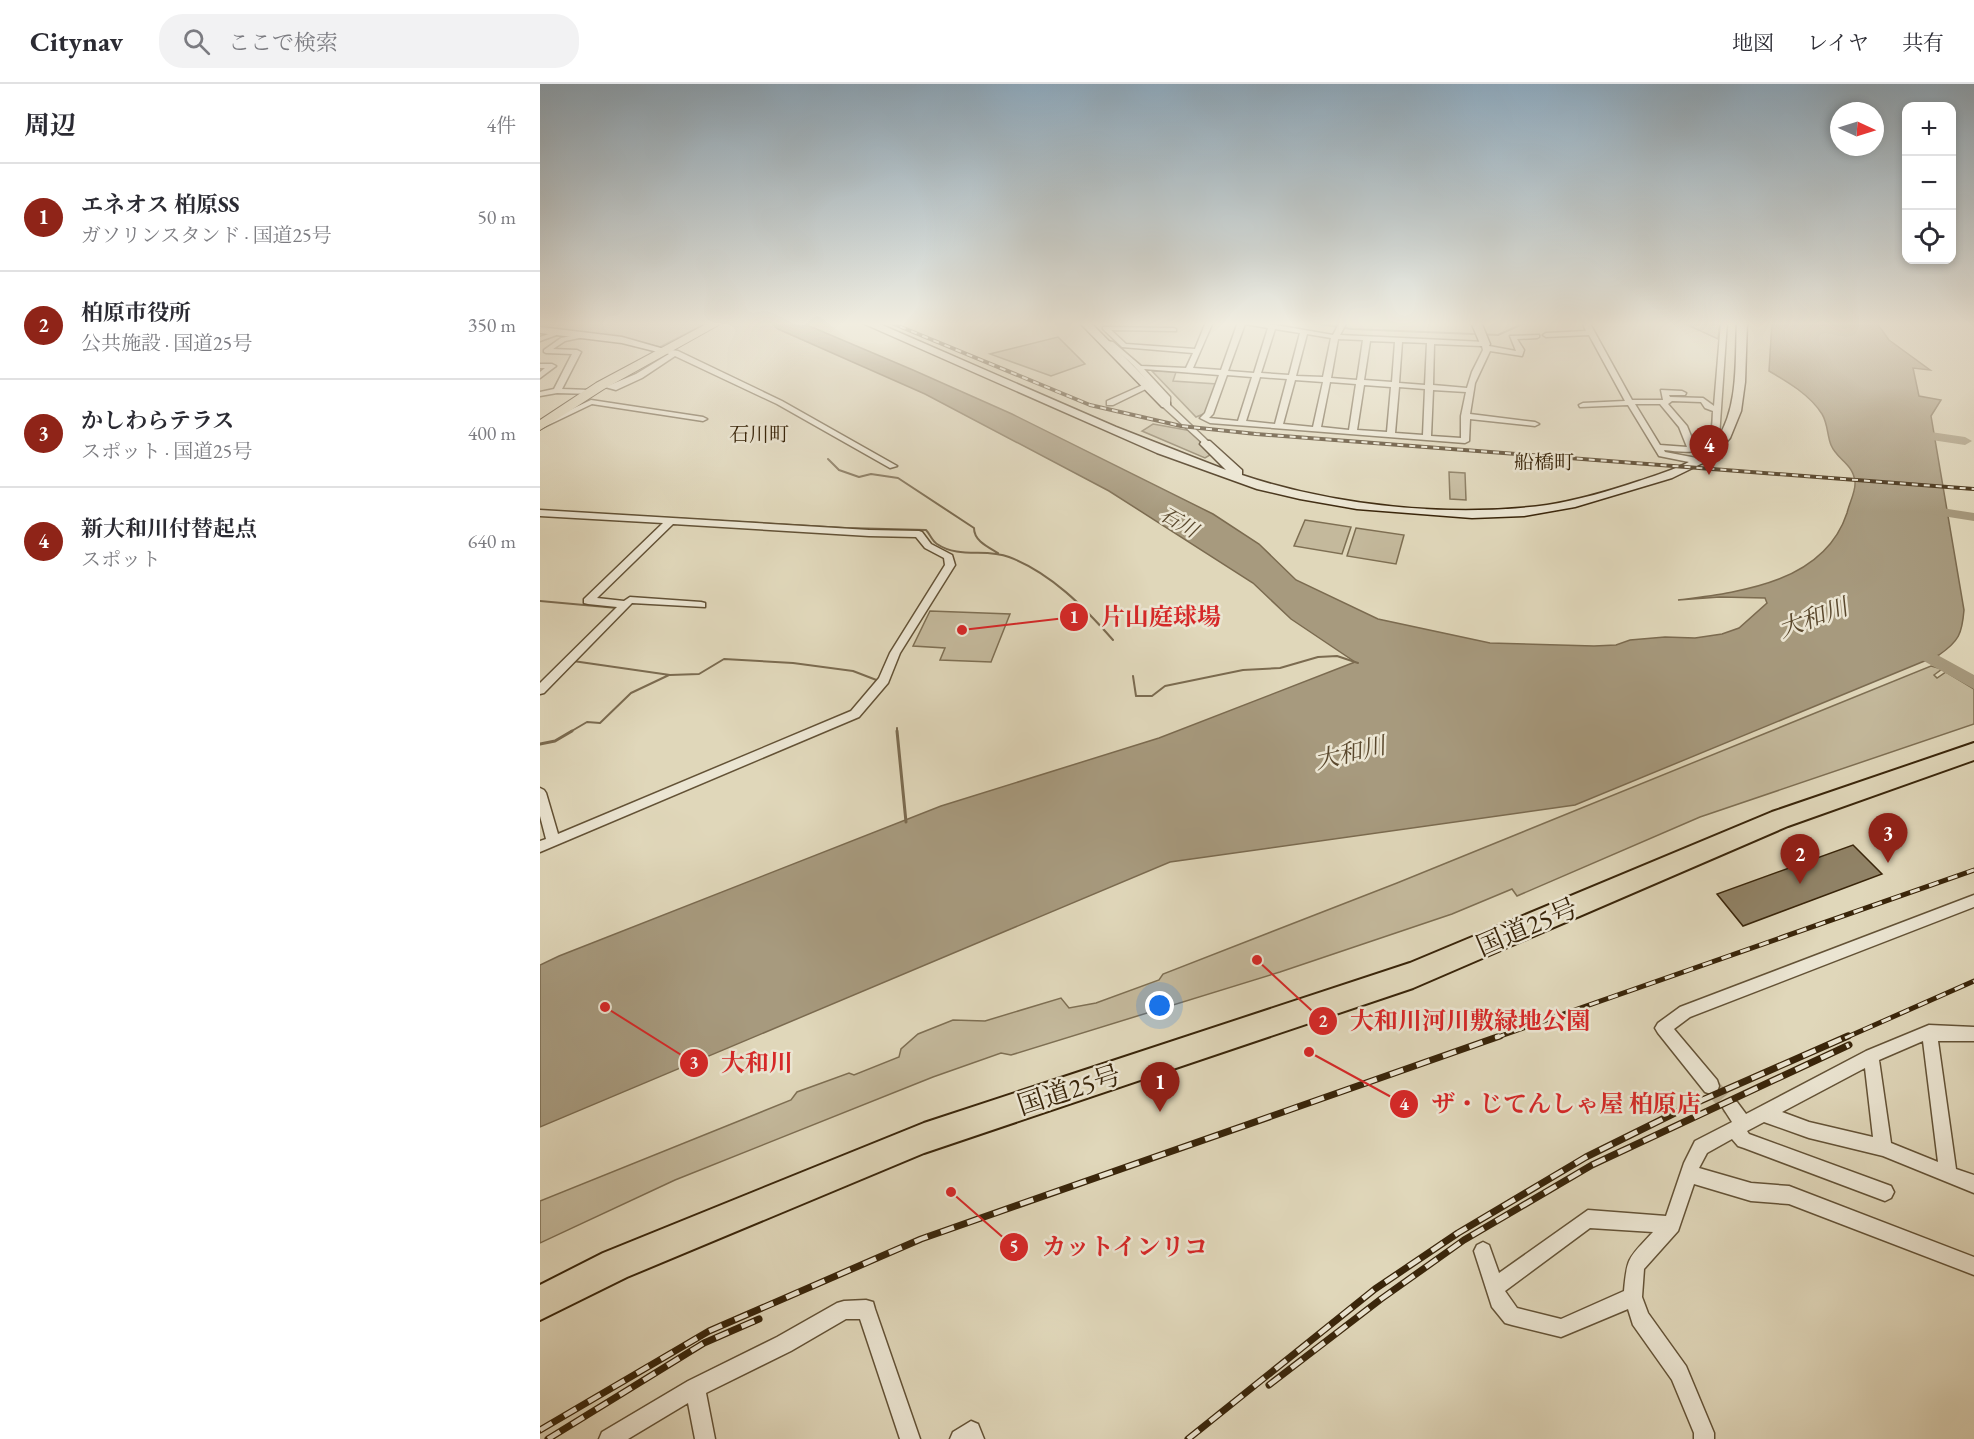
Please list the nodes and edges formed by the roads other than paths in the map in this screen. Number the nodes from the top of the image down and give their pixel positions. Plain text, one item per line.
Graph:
1 (561, 385) edge
2 (610, 385) edge
3 (619, 385) edge
4 (743, 385) edge
5 (1010, 385) edge
6 (1155, 385) edge
7 (1219, 385) edge
8 (1254, 385) edge
9 (1289, 385) edge
10 (1325, 385) edge
11 (1360, 385) edge
12 (1395, 385) edge
13 (1399, 385) edge
14 (1470, 385) edge
15 (1621, 385) edge
16 (1719, 385) edge
17 (1738, 385) edge
18 (1148, 386) joint
19 (609, 387) dead end
20 (1428, 387) junction
21 (1469, 390) junction
22 (558, 391) junction
23 (1682, 393) dead end
24 (540, 394) edge
25 (589, 397) junction
26 (1664, 401) junction
27 (1631, 402) junction
28 (1110, 403) dead end
29 (1166, 405) junction
30 (1583, 405) dead end
31 (1718, 410) junction
32 (1465, 416) junction
33 (703, 419) dead end
34 (1241, 424) junction
35 (1535, 424) dead end
36 (540, 427) edge
37 (1278, 427) junction
38 (1317, 429) junction
39 (1353, 432) junction
40 (1391, 434) junction
41 (1427, 438) junction
42 (1717, 440) junction
43 (1206, 444) joint
44 (1658, 447) junction
45 (1692, 448) junction
46 (1219, 456) junction
47 (1699, 461) junction
48 (1202, 465) junction
49 (893, 466) dead end
50 (1246, 480) junction
51 (540, 513) edge
52 (671, 521) junction
53 (626, 604) junction
54 (701, 605) dead end
55 (540, 690) edge
56 (1974, 751) edge
57 (540, 793) edge
58 (542, 809) edge
59 (553, 841) junction
60 (540, 847) edge
61 (1974, 901) edge
62 (1929, 1032) junction
63 (1974, 1034) edge
64 (1871, 1056) junction
65 (1711, 1086) tunnel mouth
66 (1731, 1108) tunnel mouth
67 (1763, 1114) junction
68 (1739, 1127) junction
69 (1883, 1148) junction
70 (1689, 1173) junction
71 (1948, 1175) junction
72 (1974, 1184) edge
73 (1886, 1192) dead end
74 (1672, 1224) junction
75 (1483, 1251) dead end
76 (1974, 1266) edge
77 (1495, 1287) junction
78 (1633, 1297) junction
79 (540, 1303) edge
80 (695, 1388) junction
81 (609, 1439) edge
82 (705, 1439) edge
83 (910, 1439) edge
84 (960, 1439) edge
85 (974, 1439) edge
86 (1704, 1439) edge

1 - 22 street
2 - 25 main road
3 - 19 street
4 - 49 street
5 - 48 street
6 - 29 street
7 - 34 street
8 - 34 street
9 - 37 street
10 - 38 street
11 - 39 street
12 - 40 street
13 - 20 street
14 - 21 street
15 - 27 street
16 - 31 street
17 - 42 street
18 - 28 street
18 - 29 street
20 - 21 street
20 - 41 street
21 - 32 street
22 - 24 street
22 - 25 street
23 - 26 street
25 - 33 street
25 - 36 main road
26 - 27 street
26 - 31 street
26 - 45 street
27 - 30 street
27 - 44 street
29 - 43 street
31 - 42 street
32 - 35 street
32 - 41 street
34 - 37 street
37 - 38 street
38 - 39 street
39 - 40 street
40 - 41 street
42 - 45 street
42 - 47 street
43 - 46 street
44 - 45 street
44 - 47 street
46 - 48 street
46 - 50 street
47 - 50 street
48 - 50 street
51 - 52 street
52 - 53 street
52 - 59 street
53 - 54 street
53 - 55 street
56 - 79 highway, 国道25号
57 - 58 street
58 - 59 street
59 - 60 street
61 - 65 street
62 - 63 street
62 - 64 street
62 - 71 street
64 - 67 street
64 - 69 street
66 - 68 street
67 - 68 street
67 - 69 street
68 - 70 street
68 - 73 street
69 - 71 street
70 - 74 street
70 - 76 street
71 - 72 street
74 - 77 street
74 - 78 street
75 - 77 street
77 - 78 street
78 - 86 street
80 - 81 street
80 - 82 street
80 - 83 street
84 - 85 street

